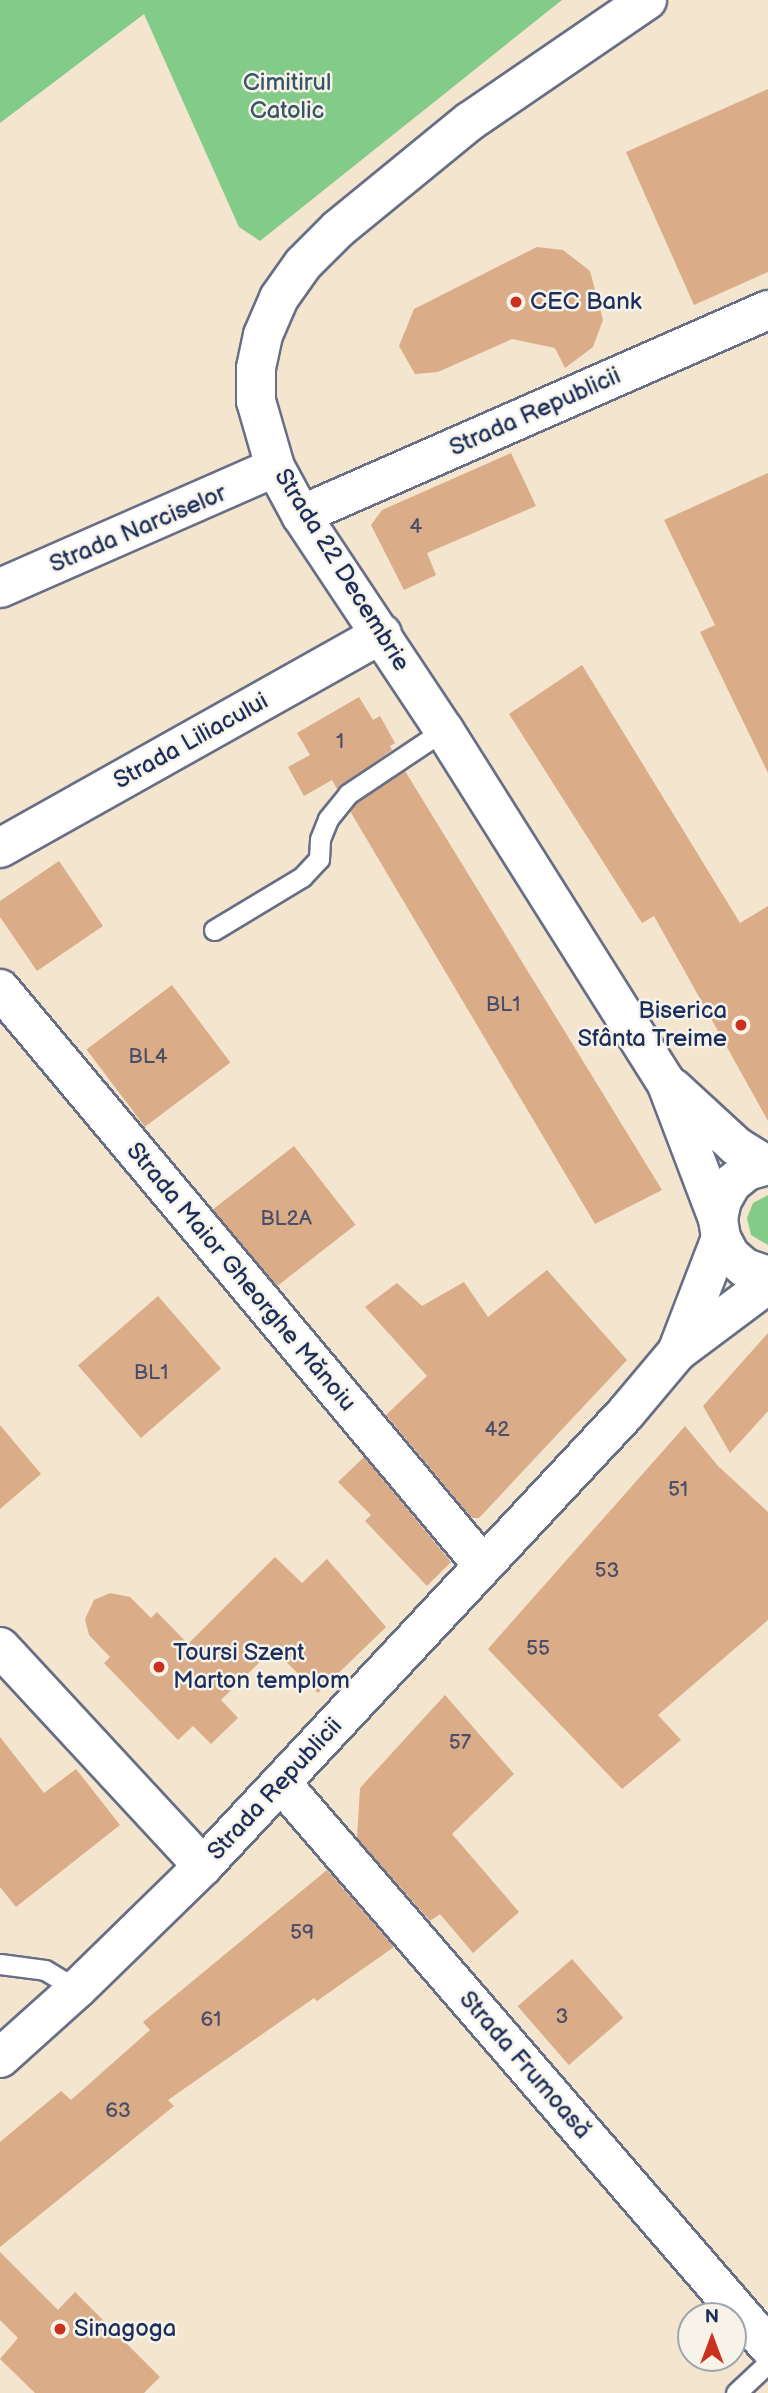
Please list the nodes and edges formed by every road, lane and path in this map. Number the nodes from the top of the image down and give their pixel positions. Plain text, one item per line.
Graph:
1 (647, 0) edge
2 (768, 310) edge
3 (275, 467) junction
4 (301, 515) junction
5 (0, 588) edge
6 (382, 634) junction
7 (444, 730) junction
8 (0, 848) edge
9 (214, 930) dead end
10 (0, 989) edge
11 (666, 1082) junction
12 (767, 1165) edge
13 (719, 1228) junction
14 (768, 1276) edge
15 (768, 1284) edge
16 (677, 1352) junction
17 (482, 1564) junction
18 (0, 1647) edge
19 (282, 1784) junction
20 (203, 1866) junction
21 (0, 1964) edge
22 (76, 1989) junction
23 (0, 2057) edge
24 (768, 2346) edge
25 (768, 2363) edge
26 (736, 2393) edge

1 - 3 main road, Strada 22 Decembrie
2 - 4 main road, Strada Republicii
3 - 4 main road, Strada 22 Decembrie
3 - 5 main road, Strada Narciselor
4 - 6 main road, Strada 22 Decembrie
6 - 7 main road, Strada 22 Decembrie
6 - 8 main road, Strada Liliacului
7 - 9 lane
7 - 11 main road, Strada 22 Decembrie
10 - 17 main road, Strada Maior Gheorghe Mănoiu
11 - 12 main road, Strada 22 Decembrie
11 - 13 main road, Strada 22 Decembrie
12 - 13 main road, Strada Republicii
13 - 14 main road, Strada 22 Decembrie
13 - 16 main road, Strada Republicii
15 - 16 main road, Strada Republicii
16 - 17 main road, Strada Republicii
17 - 19 main road, Strada Republicii
18 - 20 main road
19 - 20 main road, Strada Republicii
19 - 24 main road, Strada Frumoasă
20 - 22 main road, Strada Republicii
21 - 22 lane
22 - 23 main road, Strada Republicii
25 - 26 lane

